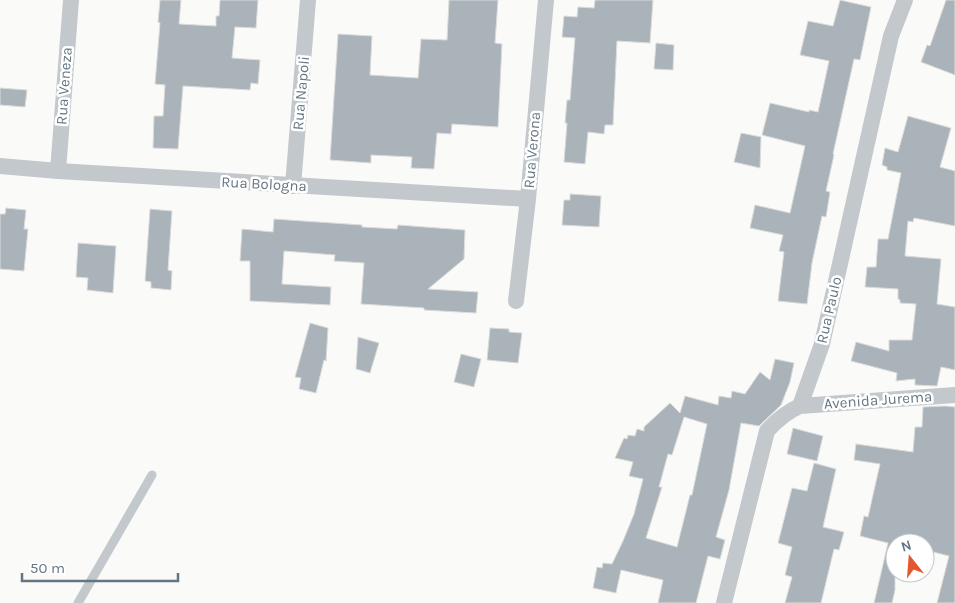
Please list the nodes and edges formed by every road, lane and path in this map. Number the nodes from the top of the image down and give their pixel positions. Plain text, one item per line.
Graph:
1 (71, 0) edge
2 (308, 0) edge
3 (546, 0) edge
4 (905, 0) edge
5 (0, 166) edge
6 (58, 171) junction
7 (293, 186) junction
8 (528, 199) junction
9 (516, 300) dead end
10 (955, 394) edge
11 (800, 406) junction
12 (152, 475) dead end
13 (78, 603) edge
14 (724, 603) edge

1 - 6 street, Rua Veneza
2 - 7 street, Rua Napoli
3 - 8 street, Rua Verona
4 - 11 street, Rua Paulo
5 - 6 street, Rua Bologna
6 - 7 street, Rua Bologna
7 - 8 street, Rua Bologna
8 - 9 street, Rua Verona
10 - 11 street, Avenida Jurema
11 - 14 street
12 - 13 lane

